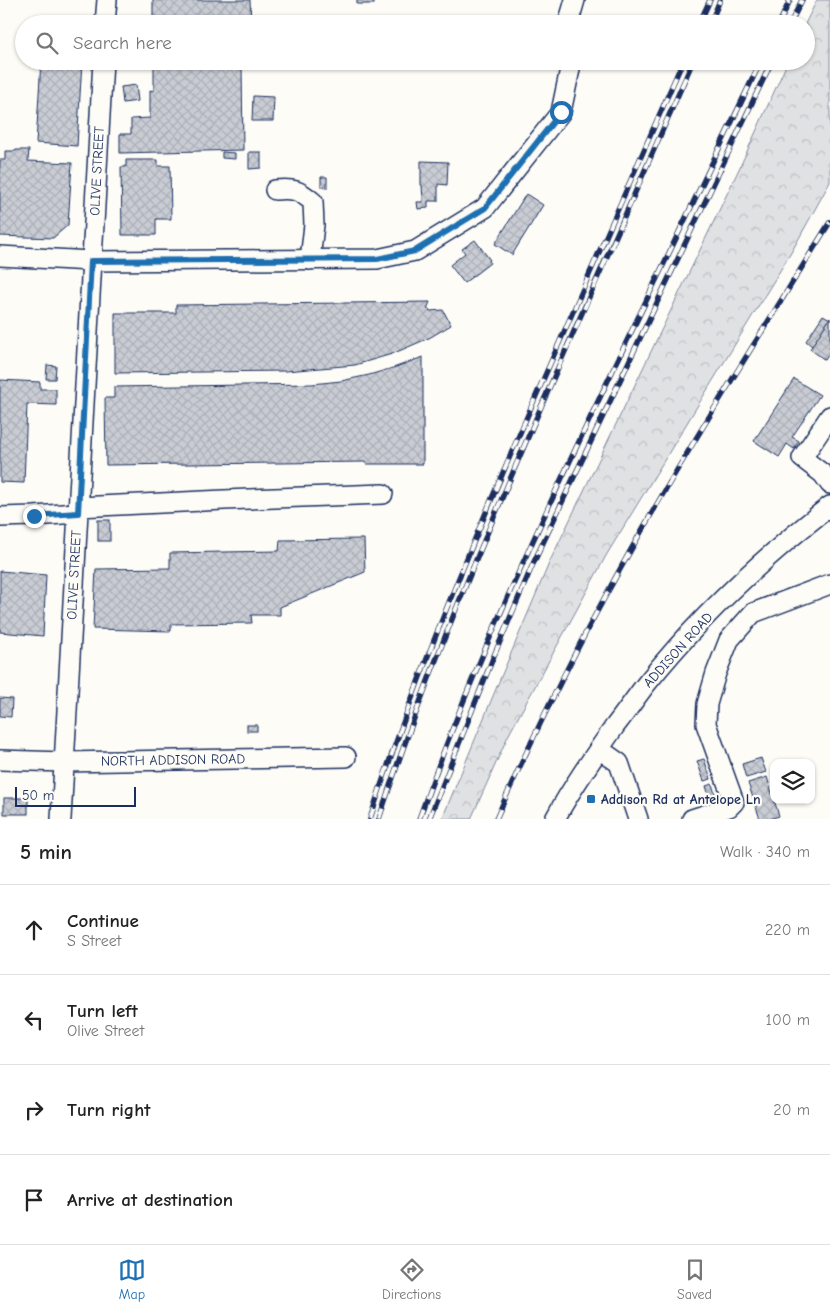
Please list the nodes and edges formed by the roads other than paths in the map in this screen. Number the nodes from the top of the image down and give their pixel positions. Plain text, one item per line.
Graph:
1 (107, 0) edge
2 (576, 0) edge
3 (106, 15) edge
4 (571, 15) edge
5 (102, 70) edge
6 (570, 70) edge
7 (275, 190) dead end
8 (0, 256) edge
9 (310, 260) junction
10 (91, 261) junction
11 (830, 416) edge
12 (830, 484) edge
13 (383, 494) dead end
14 (830, 506) edge
15 (78, 510) junction
16 (0, 517) edge
17 (830, 584) edge
18 (599, 749) junction
19 (346, 757) dead end
20 (0, 760) edge
21 (64, 762) junction
22 (61, 819) edge
23 (555, 819) edge
24 (638, 819) edge
25 (692, 819) edge

1 - 3 street
2 - 4 street
5 - 10 street, OLIVE STREET
6 - 9 street
7 - 9 street
8 - 10 street
9 - 10 street
10 - 15 street, OLIVE STREET
11 - 12 street
13 - 15 street
14 - 18 street, ADDISON ROAD
15 - 16 street
15 - 21 street, OLIVE STREET
17 - 25 street
18 - 23 street, ADDISON ROAD
18 - 24 street
19 - 21 street, NORTH ADDISON ROAD
20 - 21 street, NORTH ADDISON ROAD
21 - 22 street, OLIVE STREET

